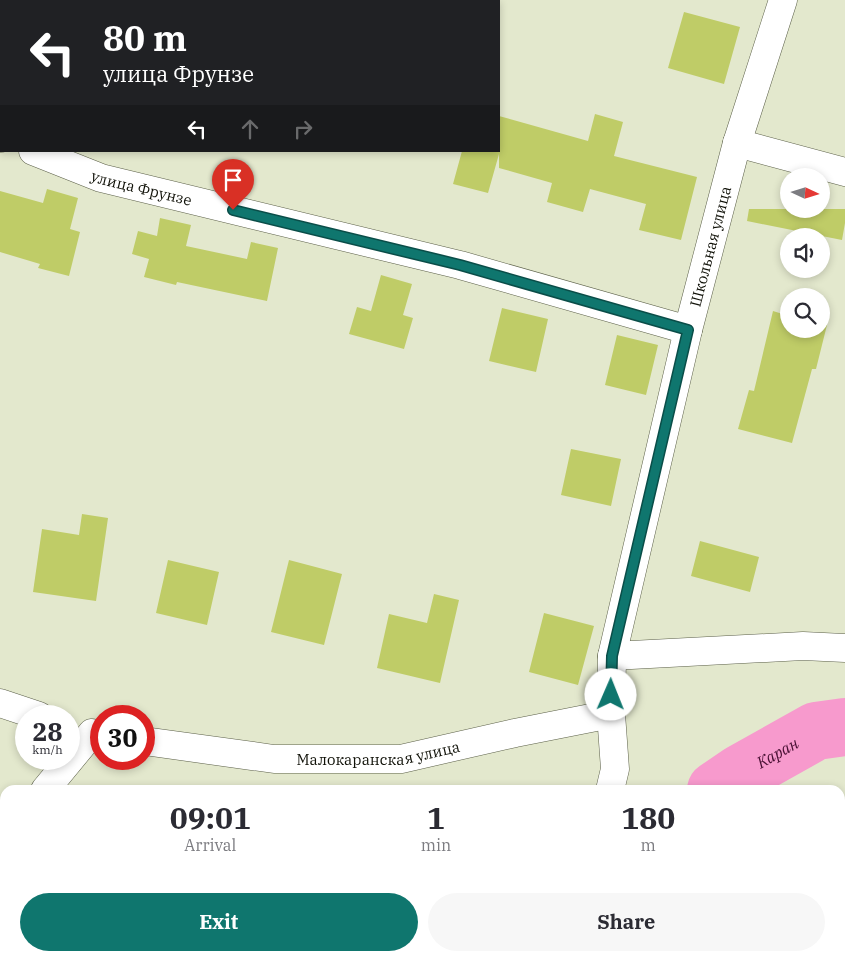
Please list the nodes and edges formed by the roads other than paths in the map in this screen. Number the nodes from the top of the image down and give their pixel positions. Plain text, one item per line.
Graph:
1 (783, 0) edge
2 (737, 143) junction
3 (36, 152) edge
4 (845, 172) edge
5 (688, 330) junction
6 (845, 648) edge
7 (612, 656) junction
8 (0, 704) edge
9 (15, 709) edge
10 (611, 714) junction
11 (87, 731) edge
12 (155, 743) edge
13 (613, 780) edge
14 (49, 785) edge

1 - 2 street, Школьная улица
2 - 4 street
2 - 5 street, Школьная улица
3 - 5 street, улица Фрунзе
5 - 7 street, Школьная улица
6 - 7 street
7 - 10 street, Школьная улица
8 - 9 street
10 - 12 street, Малокаранская улица
10 - 13 street, Школьная улица
11 - 14 street

